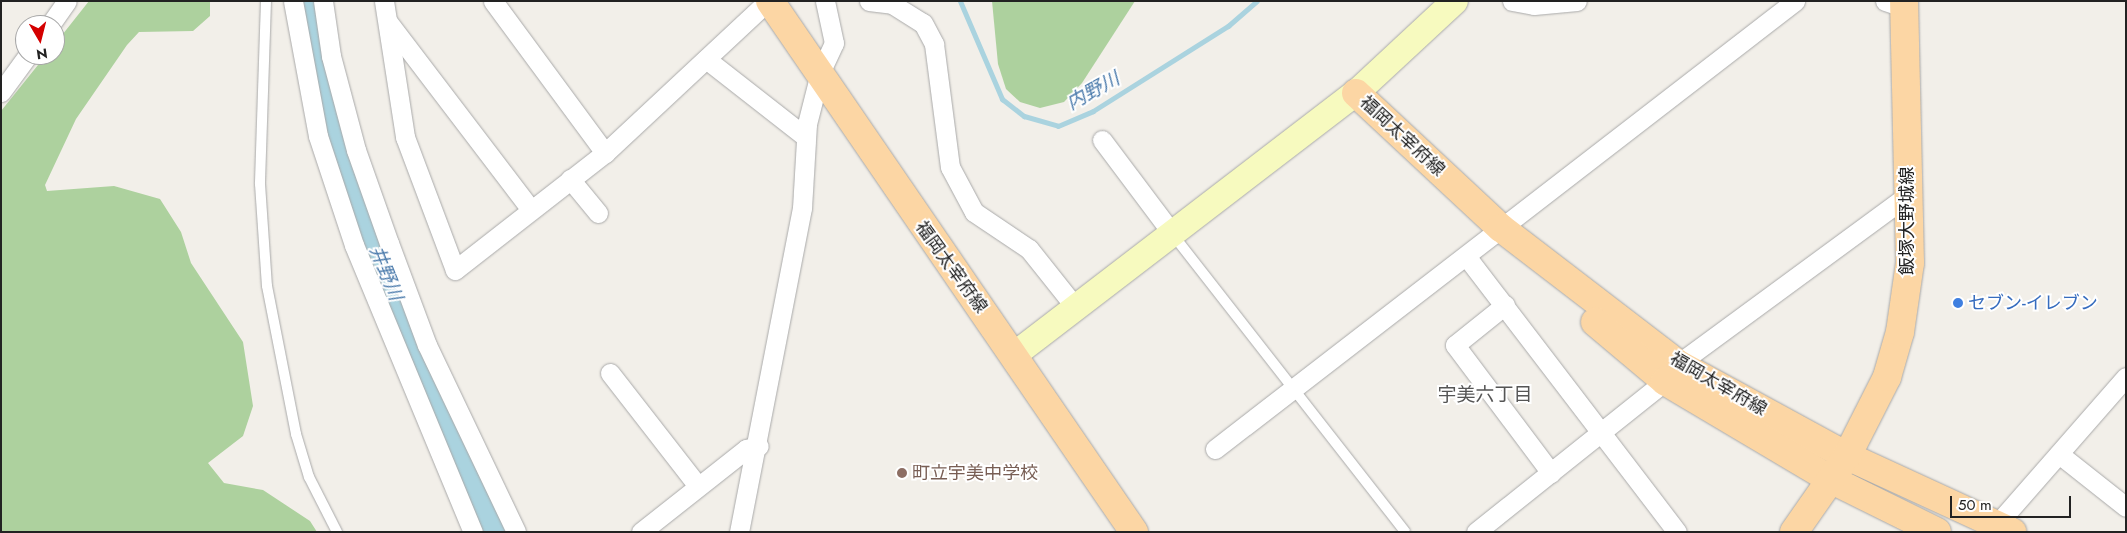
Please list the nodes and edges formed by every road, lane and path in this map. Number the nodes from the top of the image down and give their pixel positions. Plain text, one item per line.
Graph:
1 (67, 1) edge
2 (266, 1) edge
3 (293, 1) edge
4 (323, 1) edge
5 (493, 1) edge
6 (769, 1) edge
7 (825, 1) edge
8 (869, 1) edge
9 (1455, 1) edge
10 (1512, 1) edge
11 (1576, 1) edge
12 (1795, 1) edge
13 (1899, 3) edge
14 (385, 10) edge
15 (57, 15) edge
16 (706, 59) junction
17 (21, 65) edge
18 (820, 73) junction
19 (1, 92) edge
20 (1356, 93) junction
21 (806, 136) junction
22 (1102, 140) dead end
23 (605, 153) junction
24 (570, 179) junction
25 (1908, 195) junction
26 (531, 210) junction
27 (598, 214) dead end
28 (1496, 232) junction
29 (1174, 236) junction
30 (1466, 256) junction
31 (1504, 305) junction
32 (1076, 308) junction
33 (1014, 355) junction
34 (1672, 372) junction
35 (610, 373) dead end
36 (2126, 377) edge
37 (1291, 389) junction
38 (1601, 432) junction
39 (759, 446) junction
40 (1214, 449) dead end
41 (2059, 454) junction
42 (1847, 456) junction
43 (1551, 473) junction
44 (1832, 480) junction
45 (698, 486) junction
46 (2126, 507) edge
47 (1909, 524) edge
48 (2005, 528) edge
49 (337, 532) edge
50 (473, 532) edge
51 (516, 532) edge
52 (640, 532) edge
53 (739, 532) edge
54 (1134, 532) edge
55 (1404, 532) edge
56 (1476, 532) edge
57 (1677, 532) edge
58 (1794, 532) edge
59 (1937, 532) edge

1 - 15 street
2 - 49 lane
3 - 50 street
4 - 51 street
5 - 23 street
6 - 16 street
6 - 18 main road, 福岡太宰府線
7 - 18 street
8 - 32 street
9 - 20 street
10 - 11 street
12 - 28 street
13 - 25 main road, 飯塚大野城線
14 - 26 street
14 - 26 street
16 - 21 street
16 - 23 street
17 - 19 street
18 - 21 street
18 - 33 main road, 福岡太宰府線
20 - 28 main road, 福岡太宰府線
20 - 29 street
21 - 39 street
22 - 29 street
23 - 24 street
24 - 26 street
24 - 27 street
25 - 34 street
25 - 42 main road, 飯塚大野城線
28 - 30 street
28 - 34 main road, 福岡太宰府線
29 - 32 street
29 - 37 lane
30 - 31 street
30 - 37 street
31 - 38 street
31 - 43 street
32 - 33 street
33 - 54 main road, 福岡太宰府線
34 - 38 street
34 - 42 main road, 福岡太宰府線
34 - 44 main road, 福岡太宰府線
35 - 45 street
36 - 41 street
37 - 40 street
37 - 55 lane
38 - 43 street
38 - 57 street
39 - 45 street
39 - 53 street
41 - 46 street
41 - 48 street
42 - 44 main road, 飯塚大野城線
42 - 48 main road, 福岡太宰府線
43 - 56 street
44 - 47 main road, 福岡太宰府線
44 - 58 main road, 飯塚大野城線
45 - 52 street
47 - 59 main road, 福岡太宰府線

